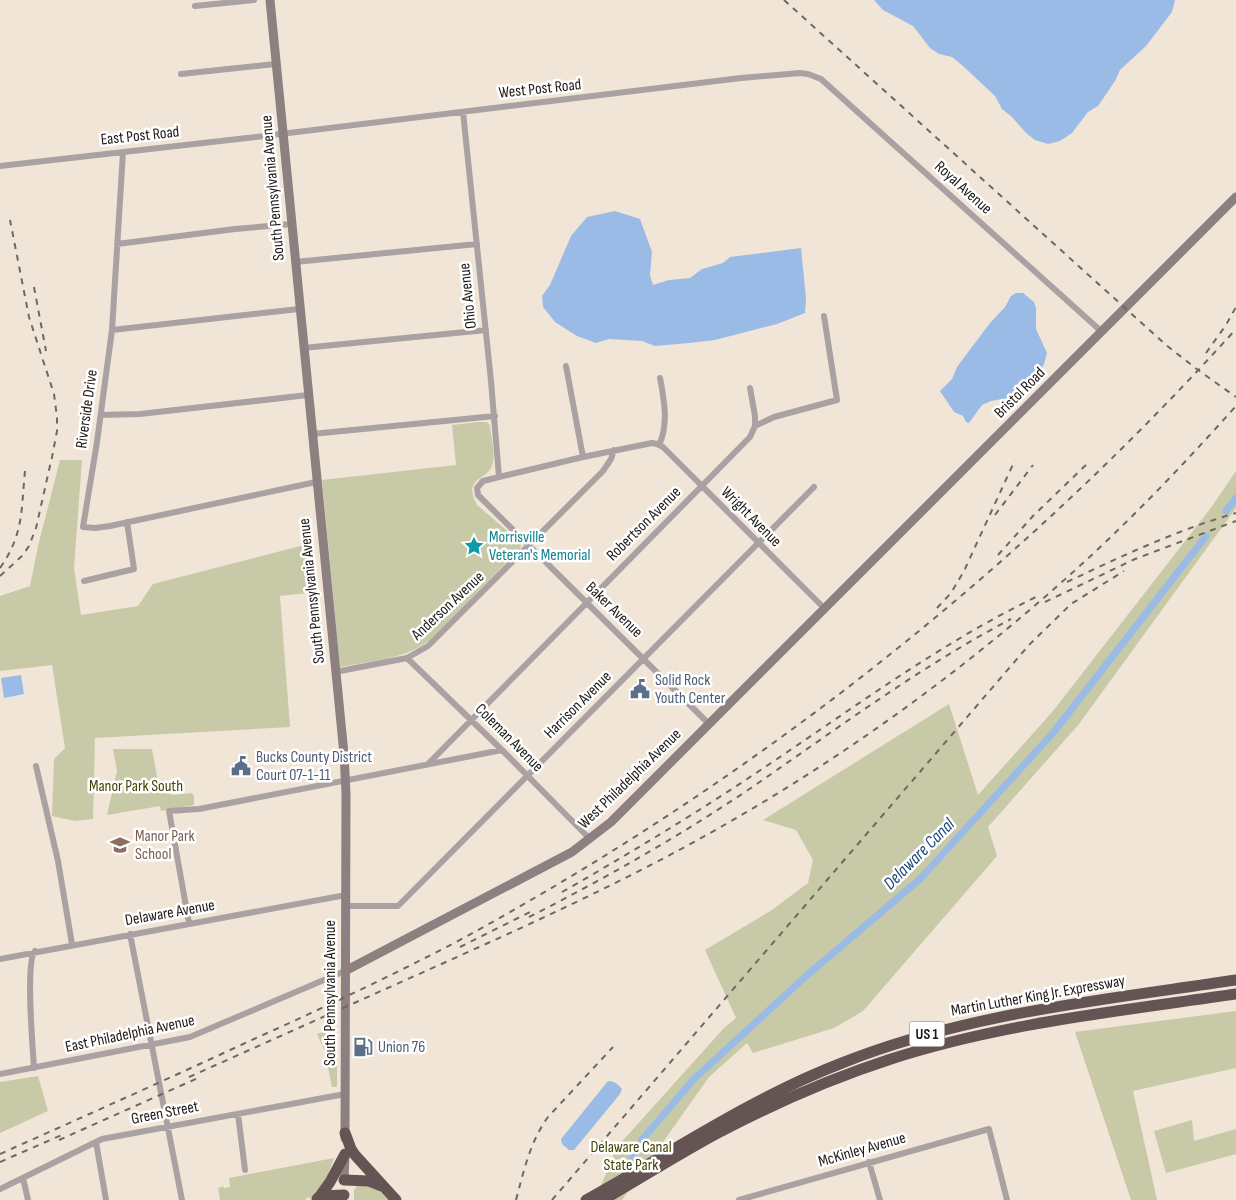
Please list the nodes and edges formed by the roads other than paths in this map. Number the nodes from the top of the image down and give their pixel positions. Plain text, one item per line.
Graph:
1 (254, 0) edge
2 (270, 0) edge
3 (195, 6) dead end
4 (276, 64) junction
5 (800, 73) joint
6 (181, 74) dead end
7 (463, 112) junction
8 (283, 134) junction
9 (123, 152) junction
10 (0, 166) edge
11 (1236, 197) edge
12 (292, 224) junction
13 (118, 244) junction
14 (477, 244) junction
15 (295, 262) junction
16 (300, 309) junction
17 (824, 316) dead end
18 (112, 330) junction
19 (486, 330) junction
20 (1102, 332) junction
21 (303, 348) junction
22 (566, 366) dead end
23 (660, 378) dead end
24 (750, 388) dead end
25 (308, 395) junction
26 (101, 415) junction
27 (494, 416) junction
28 (755, 426) junction
29 (312, 434) junction
30 (659, 444) junction
31 (614, 450) junction
32 (582, 457) junction
33 (499, 477) junction
34 (316, 482) junction
35 (701, 486) junction
36 (814, 487) dead end
37 (127, 522) junction
38 (758, 542) junction
39 (529, 546) junction
40 (84, 581) dead end
41 (586, 603) junction
42 (825, 609) junction
43 (407, 658) junction
44 (643, 659) junction
45 (336, 672) junction
46 (471, 719) junction
47 (709, 724) junction
48 (502, 750) junction
49 (428, 764) junction
50 (36, 766) dead end
51 (527, 776) junction
52 (344, 782) junction
53 (590, 839) junction
54 (346, 895) junction
55 (346, 906) junction
56 (189, 923) junction
57 (130, 934) junction
58 (72, 944) junction
59 (36, 951) junction
60 (0, 959) edge
61 (345, 971) junction
62 (1236, 980) edge
63 (1236, 994) edge
64 (152, 1045) junction
65 (34, 1068) junction
66 (0, 1074) edge
67 (346, 1094) junction
68 (238, 1114) junction
69 (168, 1127) junction
70 (345, 1133) junction
71 (96, 1142) junction
72 (345, 1154) junction
73 (869, 1162) junction
74 (245, 1170) dead end
75 (646, 1170) junction
76 (23, 1178) junction
77 (344, 1180) joint
78 (383, 1187) junction
79 (0, 1189) edge
80 (766, 1192) junction
81 (344, 1195) dead end
82 (318, 1198) edge
83 (28, 1200) edge
84 (106, 1200) edge
85 (182, 1200) edge
86 (396, 1200) edge
87 (586, 1200) edge
88 (604, 1200) edge
89 (739, 1200) edge
90 (768, 1200) edge
91 (880, 1200) edge
92 (1008, 1200) edge

1 - 3 street
2 - 4 main road, South Pennsylvania Avenue
4 - 6 street
4 - 8 main road, South Pennsylvania Avenue
5 - 7 street, West Post Road
5 - 20 street, Royal Avenue
7 - 8 street, West Post Road
7 - 14 street, Ohio Avenue
8 - 9 street, East Post Road
8 - 12 main road, South Pennsylvania Avenue
9 - 10 street, East Post Road
9 - 13 street, Riverside Drive
11 - 20 main road, Bristol Road
12 - 13 street
12 - 15 main road, South Pennsylvania Avenue
13 - 18 street, Riverside Drive
14 - 15 street
14 - 19 street, Ohio Avenue
15 - 16 main road, South Pennsylvania Avenue
16 - 18 street
16 - 21 main road, South Pennsylvania Avenue
17 - 28 street
18 - 26 street, Riverside Drive
19 - 21 street
19 - 27 street, Ohio Avenue
20 - 42 main road, Bristol Road
21 - 25 main road, South Pennsylvania Avenue
22 - 32 street
23 - 30 street
24 - 28 street
25 - 26 street
25 - 29 main road, South Pennsylvania Avenue
26 - 37 street, Riverside Drive
27 - 29 street
27 - 33 street, Ohio Avenue
28 - 35 street, Robertson Avenue
29 - 34 main road, South Pennsylvania Avenue
30 - 31 street
30 - 35 street, Wright Avenue
31 - 32 street
31 - 39 street, Anderson Avenue
32 - 33 street
33 - 39 street, Baker Avenue
34 - 37 street
34 - 45 main road, South Pennsylvania Avenue
35 - 38 street, Wright Avenue
35 - 41 street, Robertson Avenue
36 - 38 street, Harrison Avenue
37 - 40 street
38 - 42 street, Wright Avenue
38 - 44 street, Harrison Avenue
39 - 41 street, Baker Avenue
39 - 43 street, Anderson Avenue
41 - 44 street, Baker Avenue
41 - 46 street, Robertson Avenue
42 - 47 main road, West Philadelphia Avenue
43 - 45 street, Anderson Avenue
43 - 46 street, Coleman Avenue
44 - 47 street, Baker Avenue
44 - 51 street, Harrison Avenue
45 - 52 main road, South Pennsylvania Avenue
46 - 48 street, Coleman Avenue
46 - 49 street, Robertson Avenue
47 - 53 main road, West Philadelphia Avenue
48 - 49 street
48 - 51 street, Coleman Avenue
49 - 52 street
50 - 58 street
51 - 53 street, Coleman Avenue
51 - 55 street, Harrison Avenue
52 - 54 main road, South Pennsylvania Avenue
52 - 56 street
53 - 61 main road, West Philadelphia Avenue
54 - 55 main road, South Pennsylvania Avenue
54 - 56 street, Delaware Avenue
55 - 61 main road, South Pennsylvania Avenue
56 - 57 street, Delaware Avenue
57 - 58 street, Delaware Avenue
57 - 64 street
58 - 59 street, Delaware Avenue
59 - 60 street, Delaware Avenue
59 - 65 street
61 - 64 street, East Philadelphia Avenue
61 - 67 main road, South Pennsylvania Avenue
62 - 75 highway, Martin Luther King Jr. Expressway / US 1
63 - 75 highway, Martin Luther King Jr. Expressway / US 1
64 - 65 street, East Philadelphia Avenue
64 - 69 street
65 - 66 street, East Philadelphia Avenue
67 - 68 street, Green Street
67 - 70 main road, South Pennsylvania Avenue
68 - 69 street, Green Street
68 - 74 street
69 - 71 street, Green Street
69 - 85 street
70 - 72 main road, South Pennsylvania Avenue
70 - 78 highway
71 - 76 street, Green Street
71 - 84 street
72 - 77 main road, South Pennsylvania Avenue
72 - 82 highway
73 - 80 street, McKinley Avenue
73 - 91 street
73 - 92 street, McKinley Avenue
75 - 87 highway, Martin Luther King Jr. Expressway / US 1
75 - 88 highway, Martin Luther King Jr. Expressway / US 1
76 - 79 street, Green Street
76 - 83 street
77 - 78 highway
78 - 86 highway
80 - 89 street, McKinley Avenue
80 - 90 street
81 - 82 highway

